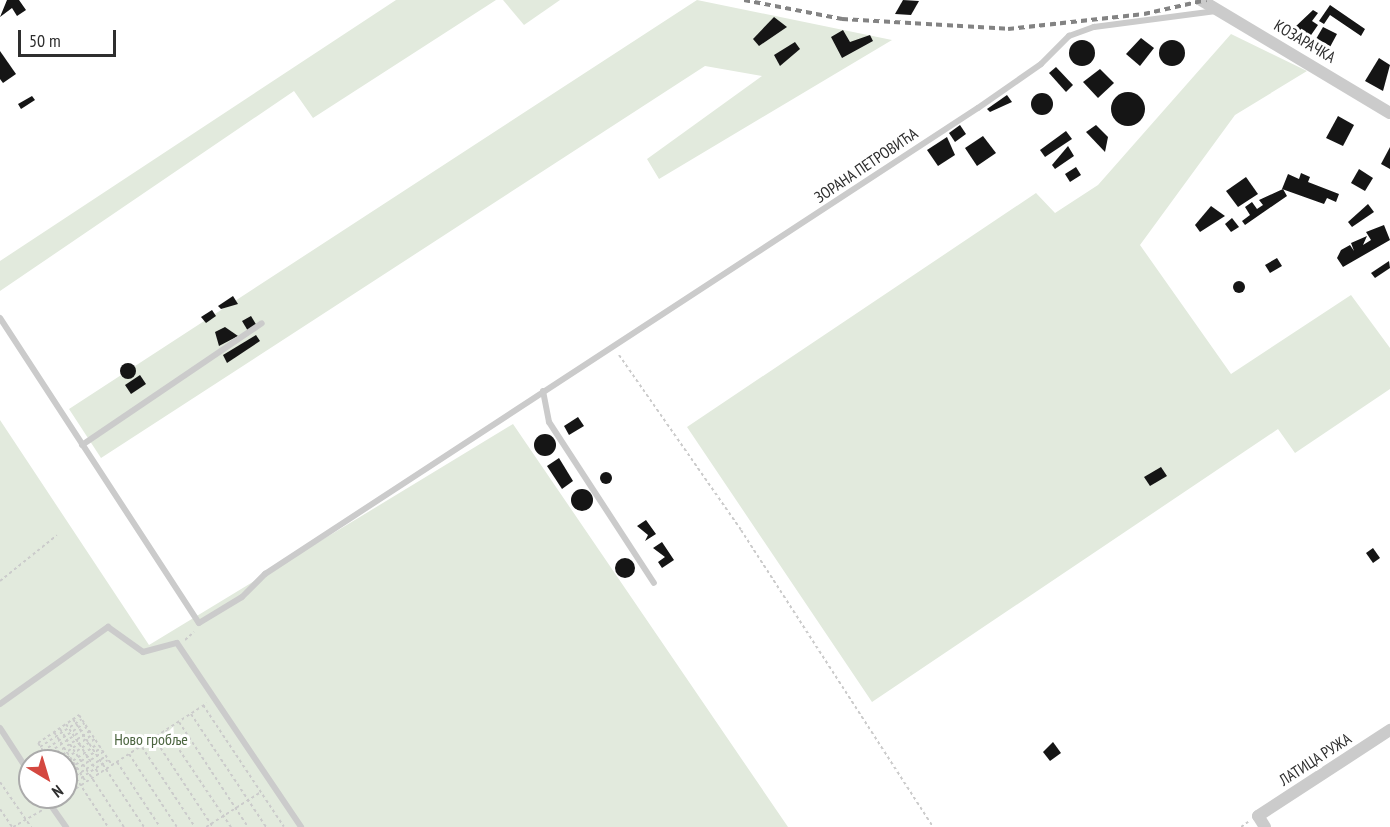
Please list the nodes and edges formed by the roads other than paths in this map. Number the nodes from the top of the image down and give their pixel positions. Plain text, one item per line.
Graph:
1 (1201, 0) edge
2 (1220, 11) junction
3 (1390, 113) edge
4 (0, 318) edge
5 (262, 323) dead end
6 (543, 392) junction
7 (82, 445) junction
8 (654, 583) dead end
9 (0, 704) edge
10 (0, 728) edge
11 (1390, 730) edge
12 (18, 756) edge
13 (54, 809) edge
14 (66, 827) edge
15 (301, 827) edge
16 (1265, 827) edge

1 - 2 street, КОЗАРАЧКА
2 - 3 street, КОЗАРАЧКА
2 - 6 lane, ЗОРАНА ПЕТРОВИЋА
4 - 7 lane
5 - 7 lane
6 - 7 lane, ЗОРАНА ПЕТРОВИЋА
6 - 8 lane
9 - 15 lane
10 - 12 lane
11 - 16 street, ЛАТИЦА РУЖА
13 - 14 lane

